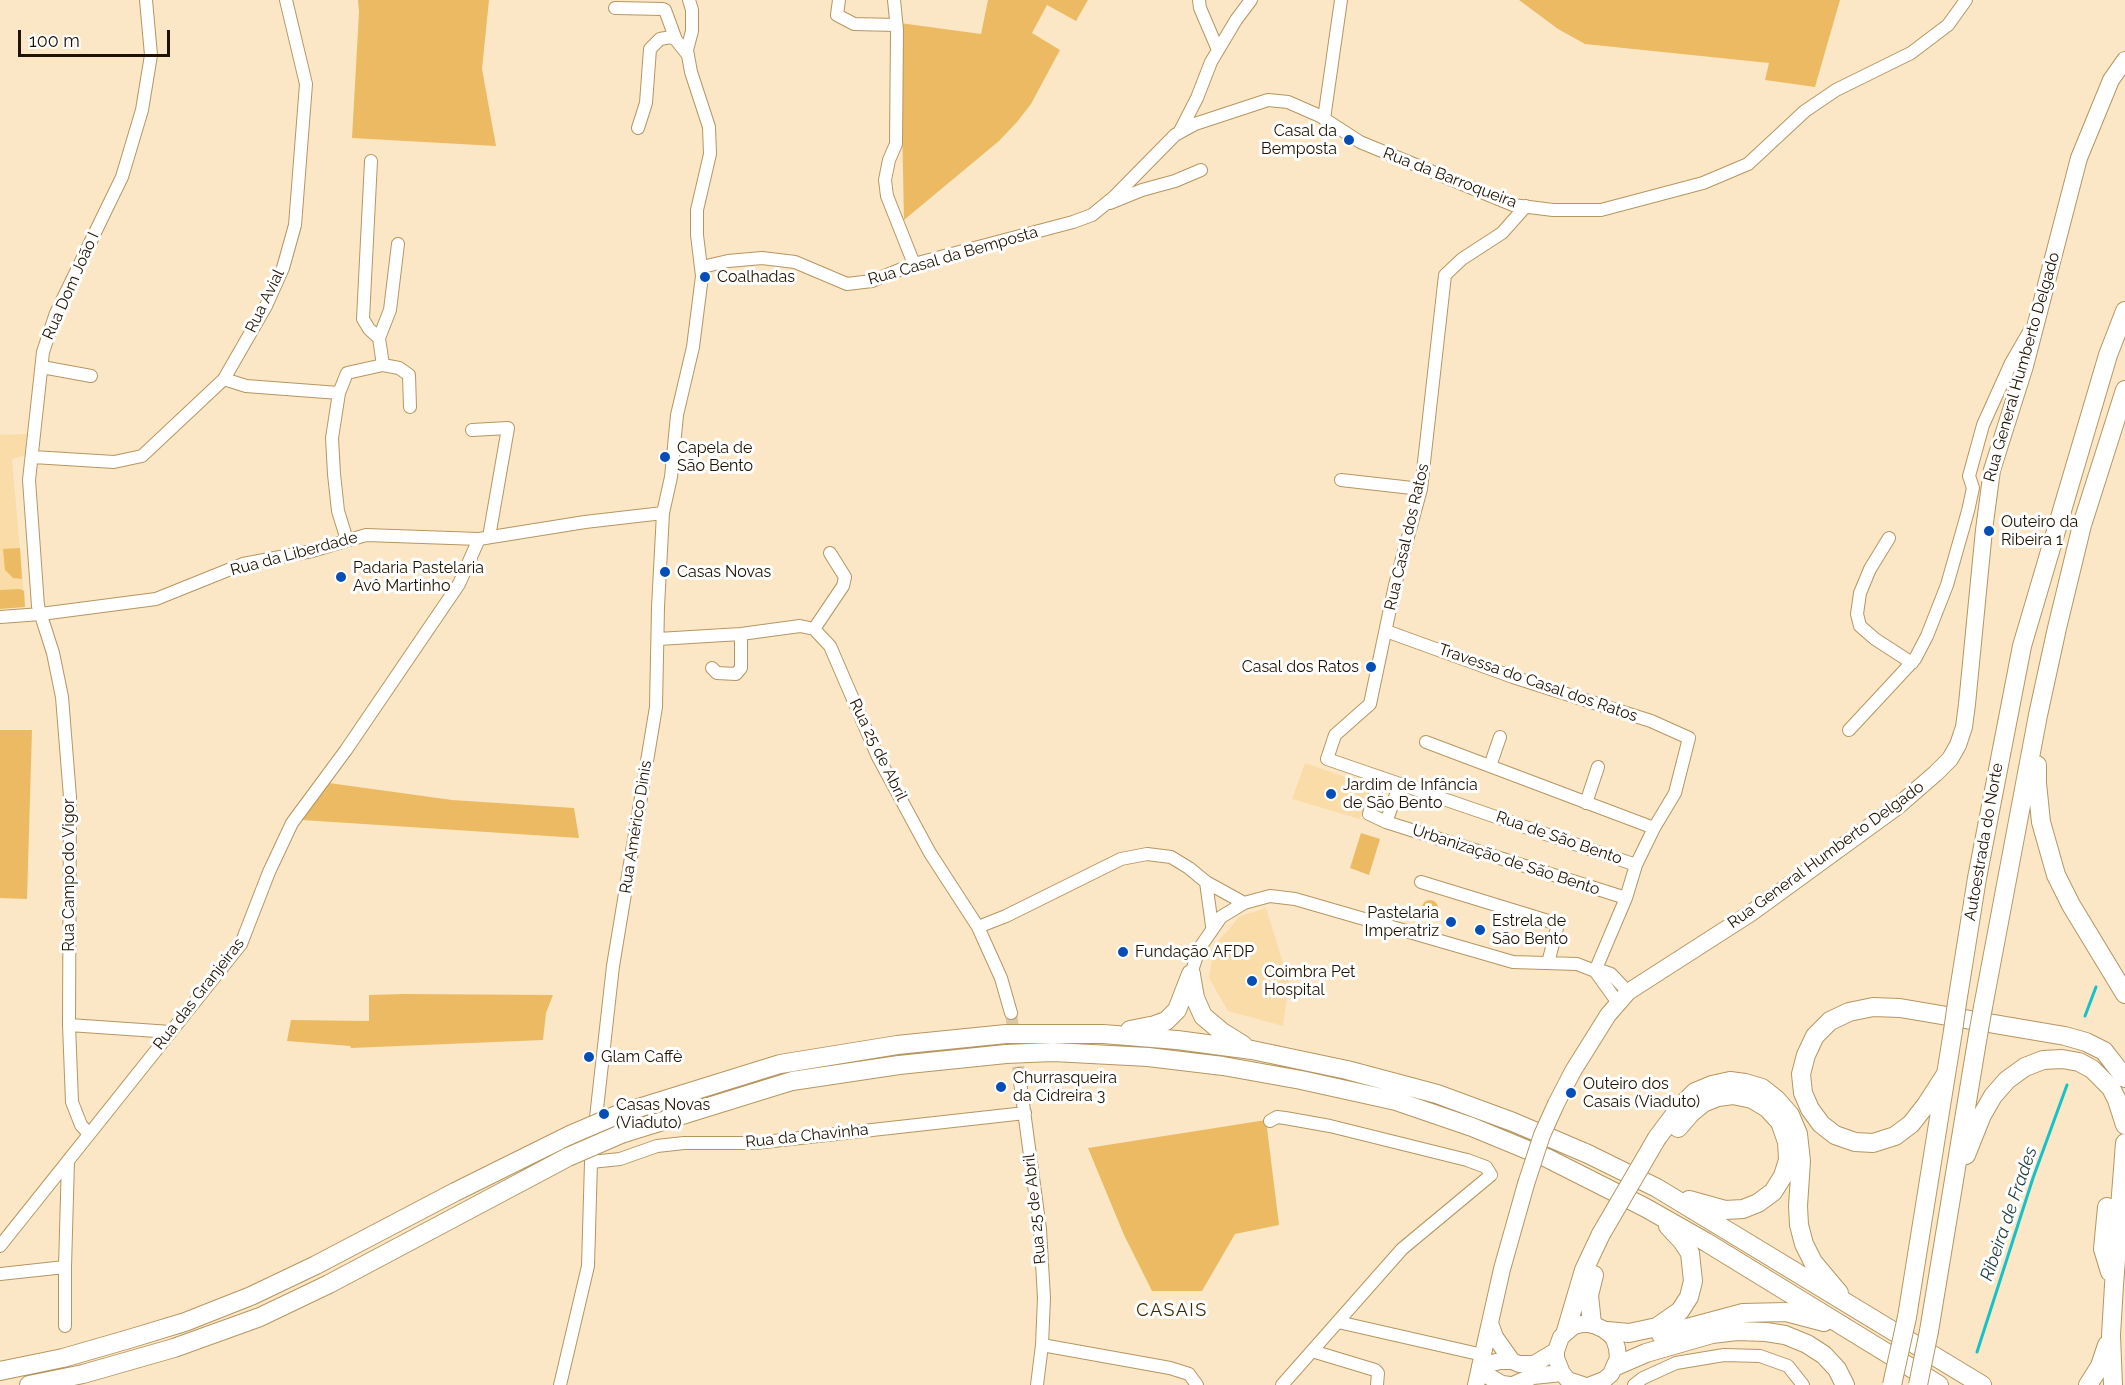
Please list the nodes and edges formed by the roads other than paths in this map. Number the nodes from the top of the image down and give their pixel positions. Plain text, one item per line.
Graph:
1 (146, 0) edge
2 (286, 0) edge
3 (689, 0) edge
4 (839, 0) edge
5 (894, 0) edge
6 (1199, 0) edge
7 (1251, 0) edge
8 (1341, 0) edge
9 (1966, 0) edge
10 (615, 8) dead end
11 (896, 25) junction
12 (676, 39) junction
13 (1218, 50) junction
14 (688, 55) junction
15 (2125, 60) edge
16 (1324, 119) junction
17 (638, 128) dead end
18 (1177, 134) junction
19 (371, 160) dead end
20 (1201, 170) dead end
21 (1102, 206) junction
22 (1527, 206) junction
23 (398, 244) dead end
24 (914, 264) junction
25 (702, 267) junction
26 (2125, 311) edge
27 (379, 338) junction
28 (383, 365) junction
29 (42, 367) junction
30 (91, 376) dead end
31 (224, 379) junction
32 (2125, 390) edge
33 (339, 393) junction
34 (410, 407) dead end
35 (472, 430) dead end
36 (33, 457) junction
37 (1341, 480) dead end
38 (1421, 489) junction
39 (1980, 490) junction
40 (663, 513) junction
41 (484, 538) junction
42 (1889, 538) dead end
43 (347, 540) junction
44 (830, 553) dead end
45 (41, 615) junction
46 (0, 616) edge
47 (814, 629) junction
48 (1386, 631) junction
49 (741, 634) junction
50 (658, 639) junction
51 (1912, 663) junction
52 (712, 668) dead end
53 (2038, 714) junction
54 (1850, 730) dead end
55 (1500, 737) dead end
56 (1426, 742) dead end
57 (1490, 766) junction
58 (1598, 767) dead end
59 (1380, 777) junction
60 (1400, 784) junction
61 (1586, 803) junction
62 (1386, 822) junction
63 (1654, 828) junction
64 (1636, 864) junction
65 (1206, 882) junction
66 (1421, 882) dead end
67 (1224, 892) junction
68 (1626, 898) junction
69 (1244, 903) junction
70 (1210, 904) junction
71 (1212, 926) junction
72 (978, 927) junction
73 (1548, 963) junction
74 (1595, 971) junction
75 (1191, 974) junction
76 (2125, 994) edge
77 (1623, 997) junction
78 (1011, 1013) tunnel mouth
79 (69, 1025) junction
80 (171, 1032) junction
81 (1103, 1034) junction
82 (1252, 1050) junction
83 (1019, 1074) tunnel mouth
84 (1946, 1074) junction
85 (2125, 1078) edge
86 (1024, 1113) junction
87 (1270, 1120) dead end
88 (2125, 1125) edge
89 (89, 1134) junction
90 (1662, 1141) junction
91 (2125, 1143) edge
92 (68, 1161) junction
93 (591, 1162) junction
94 (2124, 1167) edge
95 (1656, 1188) junction
96 (1953, 1188) junction
97 (1646, 1208) junction
98 (1606, 1236) junction
99 (0, 1246) edge
100 (2125, 1255) edge
101 (65, 1267) junction
102 (0, 1274) edge
103 (2114, 1285) junction
104 (1855, 1309) junction
105 (1338, 1322) junction
106 (1490, 1323) junction
107 (65, 1326) dead end
108 (1599, 1327) junction
109 (1566, 1331) junction
110 (1858, 1335) junction
111 (2111, 1335) junction
112 (1042, 1345) junction
113 (1312, 1351) junction
114 (1556, 1351) junction
115 (1482, 1361) junction
116 (1512, 1361) junction
117 (1617, 1362) junction
118 (0, 1371) edge
119 (1562, 1373) junction
120 (29, 1385) edge
121 (560, 1385) edge
122 (1037, 1385) edge
123 (1197, 1385) edge
124 (1282, 1385) edge
125 (1377, 1385) edge
126 (1476, 1385) edge
127 (1511, 1385) edge
128 (1583, 1385) edge
129 (1591, 1385) edge
130 (1634, 1385) edge
131 (1803, 1385) edge
132 (1845, 1385) edge
133 (1892, 1385) edge
134 (1918, 1385) edge
135 (1940, 1385) edge
136 (1982, 1385) edge
137 (2088, 1385) edge
138 (2113, 1385) edge

1 - 29 street, Rua Dom João I
2 - 31 street, Rua Avial
3 - 14 street
4 - 11 street
5 - 11 street
6 - 13 street
7 - 13 street
8 - 16 street
9 - 22 street, Rua da Barroqueira
10 - 12 street
11 - 24 street
12 - 14 street
12 - 17 street
13 - 18 street
14 - 25 street, Rua Américo Dinis
15 - 39 main road, Rua General Humberto Delgado
16 - 18 street, Rua da Barroqueira
16 - 22 street, Rua da Barroqueira
18 - 21 street, Rua Casal da Bemposta
19 - 27 street
20 - 21 street
21 - 24 street, Rua Casal da Bemposta
22 - 38 street, Rua Casal dos Ratos
23 - 27 street
24 - 25 street, Rua Casal da Bemposta
25 - 40 street, Rua Américo Dinis
26 - 84 highway, Autoestrada do Norte, bridge
27 - 28 street
28 - 33 street
28 - 34 street
29 - 30 street
29 - 36 street, Rua Dom João I
31 - 33 street
31 - 36 street, Rua Avial
32 - 53 highway, Autoestrada do Norte
33 - 43 street
35 - 41 street, Rua das Granjeiras
36 - 45 street, Rua Dom João I
37 - 38 street
38 - 48 street, Rua Casal dos Ratos
39 - 51 street
39 - 77 main road, Rua General Humberto Delgado
40 - 41 street, Rua da Liberdade
40 - 50 street, Rua Américo Dinis
41 - 43 street, Rua da Liberdade
41 - 80 street, Rua das Granjeiras
42 - 51 street
43 - 45 street, Rua da Liberdade
44 - 47 street
45 - 46 street, Rua da Liberdade
45 - 79 street, Rua Campo do Vigor
47 - 49 street
47 - 72 street, Rua 25 de Abril
48 - 59 street, Rua Casal dos Ratos
48 - 63 street, Travessa do Casal dos Ratos
49 - 50 street
49 - 52 street
50 - 93 street, Rua Américo Dinis
51 - 54 street
53 - 76 highway
53 - 96 highway, Autoestrada do Norte, bridge
55 - 57 street
56 - 57 street
57 - 61 street
58 - 61 street
59 - 60 street, Rua de São Bento
59 - 62 street
60 - 62 street
60 - 64 street, Rua de São Bento
61 - 63 street
62 - 68 street, Urbanização de São Bento
63 - 64 street
64 - 68 street
65 - 67 street
65 - 70 street
65 - 72 street
66 - 73 street
67 - 69 street
67 - 70 street
68 - 74 street
69 - 71 street
69 - 73 street
70 - 71 street
71 - 75 street
72 - 78 street, Rua 25 de Abril
73 - 74 street
74 - 77 street
75 - 81 highway
75 - 82 highway
77 - 106 main road, Rua General Humberto Delgado, bridge
79 - 80 street
79 - 89 street, Rua Campo do Vigor
80 - 89 street, Rua das Granjeiras
81 - 82 highway
81 - 118 highway, bridge
82 - 95 highway
83 - 86 street, Rua 25 de Abril
84 - 85 highway
84 - 133 highway, Autoestrada do Norte, bridge
86 - 93 street, Rua da Chavinha
86 - 112 street, Rua 25 de Abril
87 - 105 street
88 - 96 highway
89 - 92 street, Rua das Granjeiras
90 - 95 highway
90 - 98 highway
90 - 104 highway
91 - 94 highway
92 - 99 street, Rua das Granjeiras
92 - 101 street
93 - 121 street, Rua Américo Dinis
94 - 103 highway
95 - 104 highway
96 - 134 highway, Autoestrada do Norte, bridge
97 - 108 highway
97 - 110 highway
97 - 120 highway, bridge
98 - 108 highway
98 - 109 highway
100 - 103 highway
101 - 102 street
101 - 107 street
103 - 111 highway
104 - 136 highway
105 - 113 street
105 - 115 street
106 - 115 main road, Rua General Humberto Delgado
106 - 116 main road
108 - 109 main road
108 - 117 main road
109 - 114 main road
110 - 117 highway
110 - 135 highway
111 - 137 highway
111 - 138 highway
112 - 122 street, Rua 25 de Abril
112 - 123 street
113 - 124 street
113 - 125 street
114 - 116 main road
114 - 119 main road
115 - 116 main road
115 - 126 main road, Rua General Humberto Delgado
115 - 127 main road
117 - 129 main road
117 - 132 highway
119 - 127 main road
119 - 128 main road
130 - 131 street

